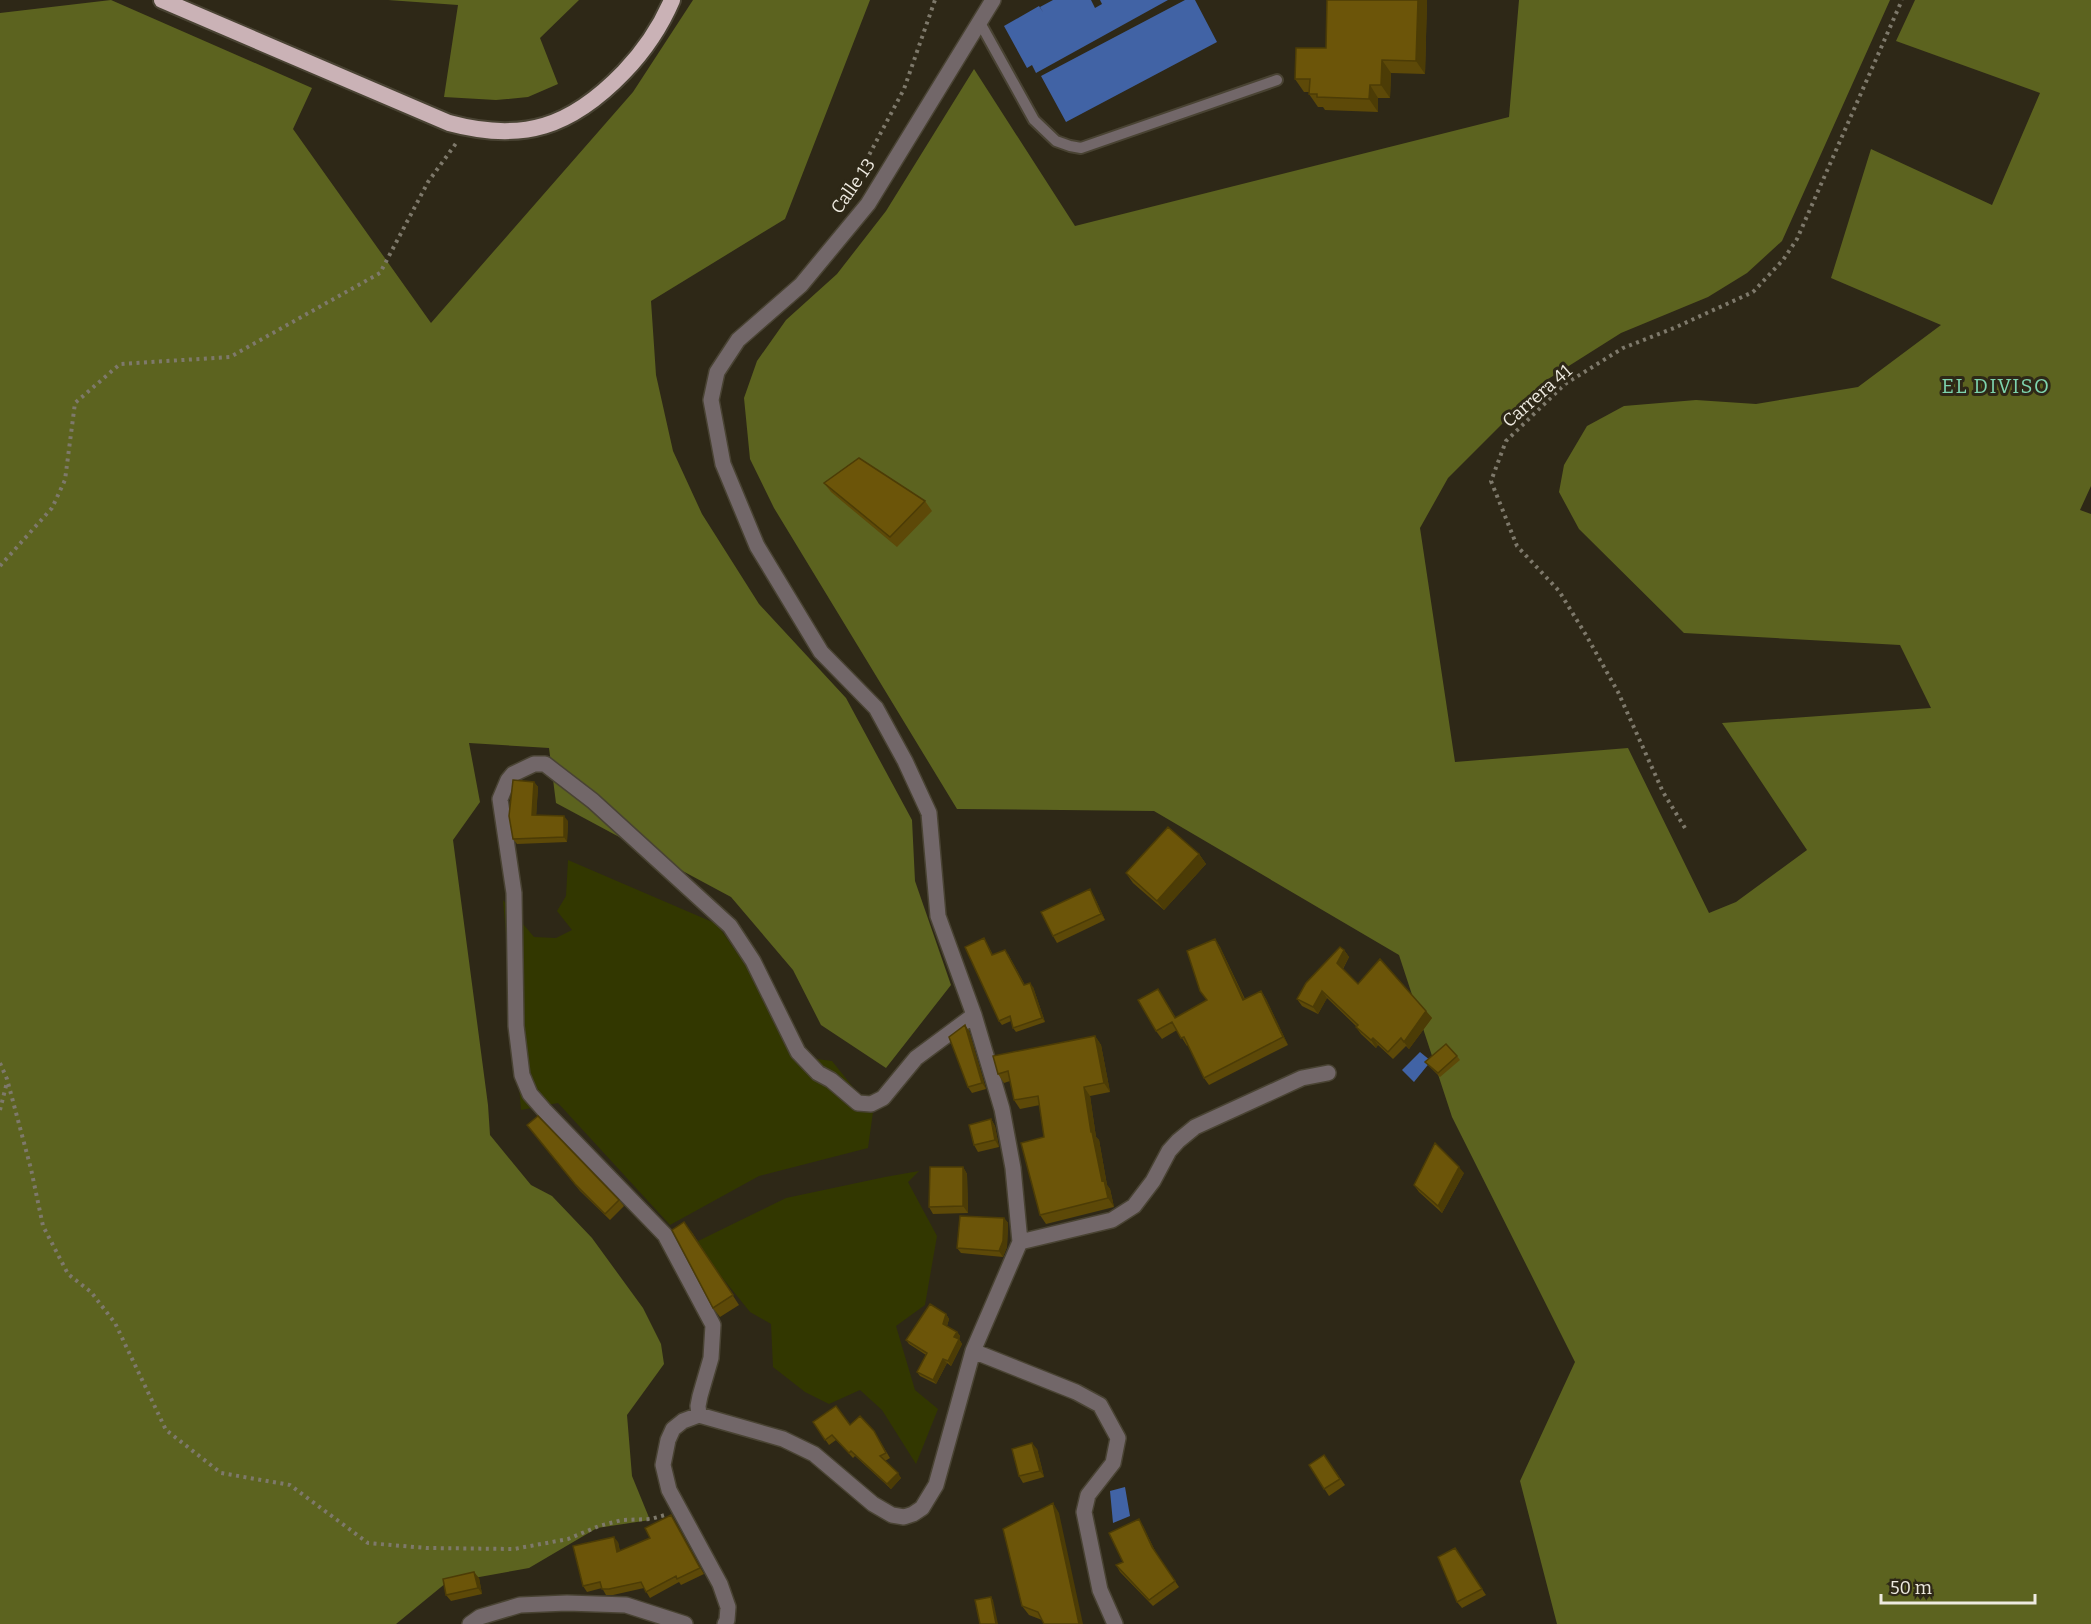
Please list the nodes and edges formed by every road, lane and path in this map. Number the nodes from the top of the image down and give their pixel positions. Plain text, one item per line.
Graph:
1 (162, 0) edge
2 (935, 0) edge
3 (993, 0) edge
4 (1902, 0) edge
5 (670, 1) edge
6 (979, 21) junction
7 (1276, 80) dead end
8 (467, 128) junction
9 (868, 204) junction
10 (0, 566) edge
11 (1686, 828) dead end
12 (974, 1015) junction
13 (0, 1064) edge
14 (1328, 1073) dead end
15 (7, 1079) junction
16 (0, 1110) edge
17 (1020, 1242) junction
18 (973, 1351) junction
19 (699, 1415) junction
20 (681, 1511) junction
21 (470, 1624) edge
22 (685, 1624) edge
23 (725, 1624) edge
24 (1115, 1624) edge

1 - 8 highway
2 - 9 path
3 - 6 street, Calle 13
4 - 11 path, Carrera 41
5 - 8 highway
6 - 7 lane
6 - 9 street, Calle 13
8 - 10 path
9 - 12 street, Calle 13
12 - 17 street
12 - 19 street
13 - 15 path
14 - 17 street
15 - 16 path
15 - 20 path
17 - 18 street
18 - 19 street
18 - 24 street
19 - 20 street
20 - 23 street
21 - 22 street

